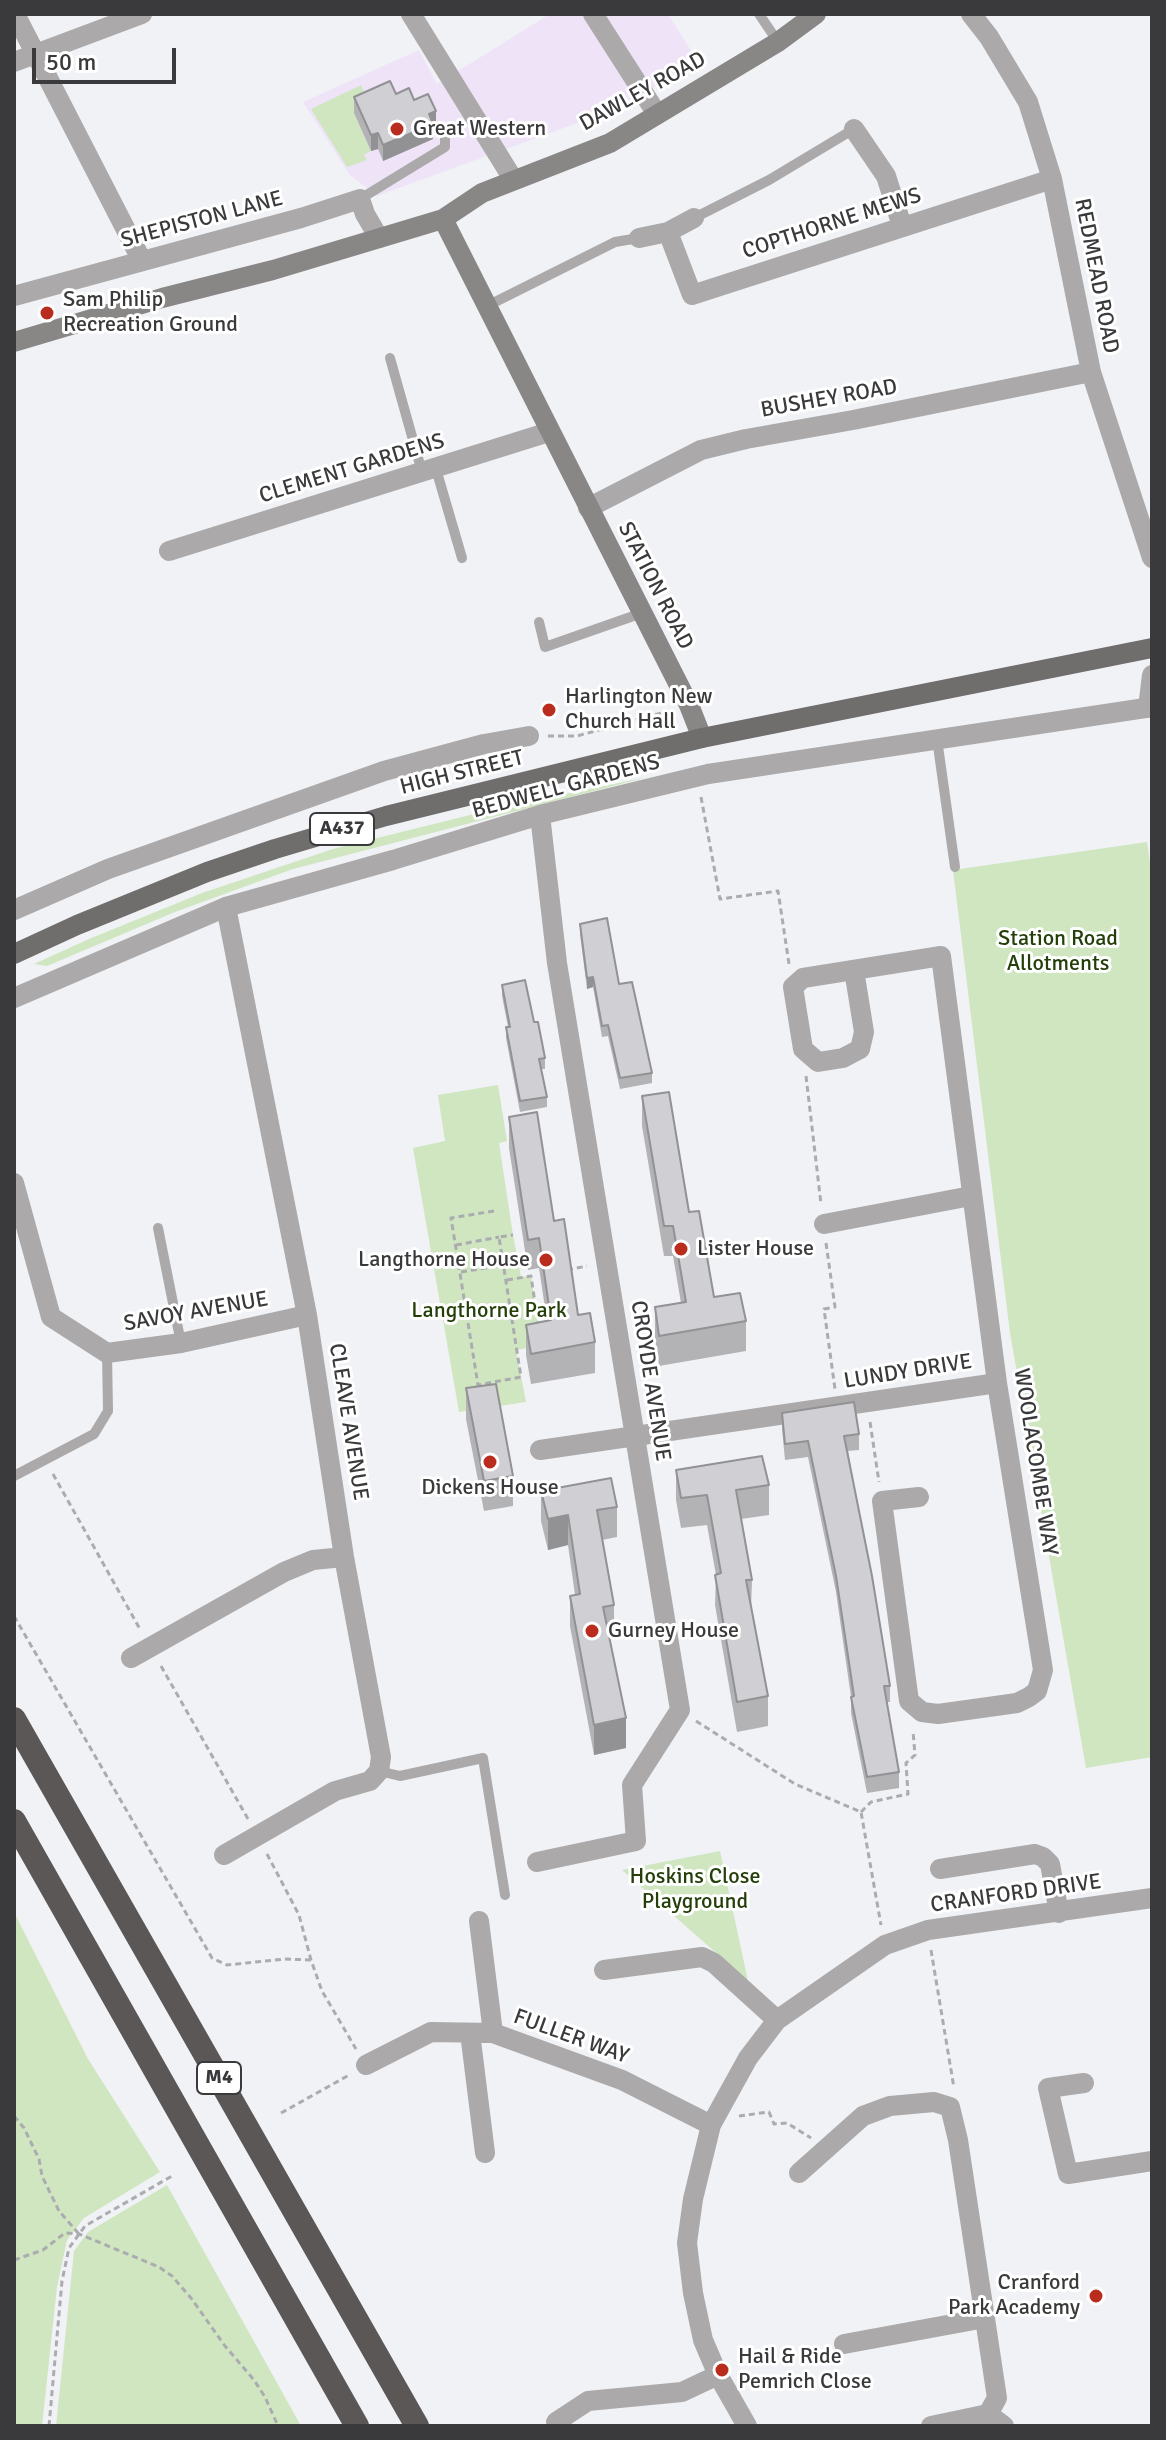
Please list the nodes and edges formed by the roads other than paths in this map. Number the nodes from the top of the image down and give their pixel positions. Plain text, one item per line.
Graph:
1 (15, 14) edge
2 (142, 14) edge
3 (411, 14) edge
4 (593, 14) edge
5 (759, 14) edge
6 (816, 14) edge
7 (971, 14) edge
8 (778, 42) junction
9 (37, 55) junction
10 (14, 62) edge
11 (657, 114) junction
12 (445, 128) dead end
13 (854, 129) joint
14 (513, 179) junction
15 (1052, 179) junction
16 (360, 199) junction
17 (694, 218) joint
18 (443, 219) junction
19 (902, 226) junction
20 (668, 232) junction
21 (379, 238) junction
22 (639, 238) joint
23 (142, 261) junction
24 (14, 296) edge
25 (487, 306) junction
26 (15, 342) edge
27 (390, 358) dead end
28 (1091, 372) junction
29 (549, 432) junction
30 (429, 471) junction
31 (588, 508) junction
32 (169, 551) dead end
33 (462, 558) dead end
34 (1152, 558) edge
35 (642, 613) junction
36 (539, 622) dead end
37 (1152, 648) edge
38 (1152, 675) edge
39 (1150, 707) edge
40 (529, 736) road end
41 (702, 738) junction
42 (937, 739) junction
43 (540, 815) junction
44 (955, 867) dead end
45 (226, 907) junction
46 (14, 910) edge
47 (20, 952) edge
48 (854, 970) junction
49 (14, 998) edge
50 (14, 1183) edge
51 (971, 1196) junction
52 (824, 1224) road end
53 (158, 1228) dead end
54 (307, 1315) junction
55 (181, 1343) junction
56 (107, 1353) junction
57 (997, 1383) junction
58 (635, 1436) junction
59 (540, 1450) dead end
60 (14, 1476) edge
61 (919, 1497) dead end
62 (344, 1557) junction
63 (131, 1658) dead end
64 (14, 1719) edge
65 (379, 1771) junction
66 (14, 1821) edge
67 (224, 1855) dead end
68 (537, 1862) dead end
69 (940, 1869) dead end
70 (505, 1895) dead end
71 (1152, 1898) edge
72 (1059, 1913) junction
73 (479, 1921) dead end
74 (604, 1970) dead end
75 (777, 2020) junction
76 (470, 2033) junction
77 (493, 2033) junction
78 (366, 2065) road end
79 (1084, 2083) dead end
80 (713, 2120) junction
81 (485, 2153) dead end
82 (1152, 2161) edge
83 (799, 2173) dead end
84 (985, 2318) junction
85 (844, 2344) dead end
86 (718, 2375) junction
87 (996, 2420) edge
88 (556, 2422) dead end
89 (357, 2426) edge
90 (417, 2426) edge
91 (747, 2426) edge
92 (931, 2426) edge

1 - 9 street
2 - 9 street
3 - 14 street
4 - 11 street
5 - 8 lane
6 - 8 street, DAWLEY ROAD
7 - 15 street, REDMEAD ROAD
8 - 11 street, DAWLEY ROAD
9 - 10 street
9 - 23 street
11 - 14 street, DAWLEY ROAD
12 - 16 lane
13 - 17 lane
13 - 19 street
14 - 18 street, DAWLEY ROAD
15 - 19 street, COPTHORNE MEWS
15 - 28 street, REDMEAD ROAD
16 - 21 street
16 - 23 street, SHEPISTON LANE
17 - 20 street
18 - 21 street
18 - 25 street, STATION ROAD
19 - 20 street, COPTHORNE MEWS
20 - 22 street
21 - 26 street
22 - 25 lane
23 - 24 street, SHEPISTON LANE
25 - 29 street, STATION ROAD
27 - 30 lane
28 - 31 street, BUSHEY ROAD
28 - 34 street, REDMEAD ROAD
29 - 30 street, CLEMENT GARDENS
29 - 31 street, STATION ROAD
30 - 32 street, CLEMENT GARDENS
30 - 33 lane
31 - 35 street, STATION ROAD
35 - 36 lane
35 - 41 street, STATION ROAD
37 - 41 main road, A437
38 - 39 street
39 - 42 street, BEDWELL GARDENS
40 - 46 street
41 - 47 main road, HIGH STREET / A437
42 - 43 street, BEDWELL GARDENS
42 - 44 lane
43 - 45 street, BEDWELL GARDENS
43 - 58 street, CROYDE AVENUE
45 - 49 street, BEDWELL GARDENS
45 - 54 street, CLEAVE AVENUE
48 - 48 street, WOOLACOMBE WAY
48 - 51 street, WOOLACOMBE WAY
50 - 56 street, SAVOY AVENUE
51 - 52 street
51 - 57 street, WOOLACOMBE WAY
53 - 55 lane
54 - 55 street, SAVOY AVENUE
54 - 62 street, CLEAVE AVENUE
55 - 56 street, SAVOY AVENUE
56 - 60 lane
57 - 58 street, LUNDY DRIVE
57 - 61 street, WOOLACOMBE WAY
58 - 59 street, LUNDY DRIVE
58 - 68 street, CROYDE AVENUE
62 - 63 street
62 - 65 street, CLEAVE AVENUE
64 - 90 highway, M4
65 - 67 street
65 - 70 lane
66 - 89 highway, M4
69 - 72 street
71 - 72 street, CRANFORD DRIVE
72 - 75 street, CRANFORD DRIVE
73 - 77 street
74 - 75 street
75 - 80 street, CRANFORD DRIVE
76 - 77 street, FULLER WAY
76 - 78 street, FULLER WAY
76 - 81 street
77 - 80 street, FULLER WAY
79 - 82 street
80 - 86 street, CRANFORD DRIVE
83 - 84 street
84 - 85 street
84 - 87 street
86 - 88 street
86 - 91 street, CRANFORD DRIVE
87 - 92 street

